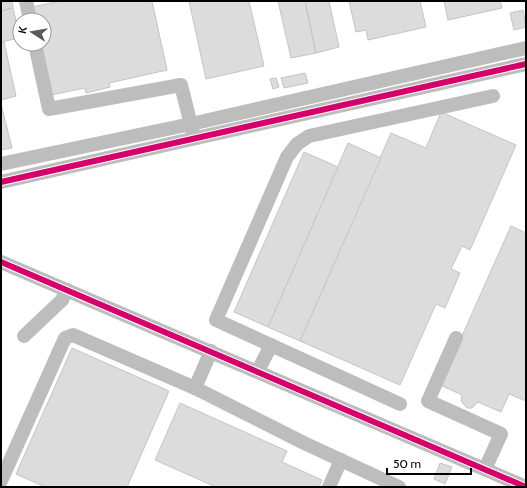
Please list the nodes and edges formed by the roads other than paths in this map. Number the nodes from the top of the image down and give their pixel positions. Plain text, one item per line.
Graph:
1 (26, 1) edge
2 (28, 12) edge
3 (526, 48) edge
4 (37, 52) edge
5 (526, 64) edge
6 (494, 96) dead end
7 (191, 124) junction
8 (194, 139) junction
9 (1, 164) edge
10 (1, 182) edge
11 (1, 262) edge
12 (67, 290) junction
13 (24, 336) dead end
14 (456, 338) dead end
15 (271, 345) junction
16 (211, 351) junction
17 (258, 371) junction
18 (195, 388) junction
19 (400, 404) dead end
20 (341, 460) junction
21 (485, 469) junction
22 (1, 480) edge
23 (524, 486) edge
24 (329, 487) edge
25 (399, 487) edge

1 - 2 street
3 - 7 street
4 - 7 street
5 - 8 street
6 - 15 street
7 - 8 street
7 - 9 street
8 - 10 street
11 - 12 street
12 - 13 street
12 - 16 street
14 - 21 street
15 - 17 street
15 - 19 street
16 - 17 street
16 - 18 street
17 - 21 street
18 - 20 street
18 - 22 street
20 - 24 street
20 - 25 street
21 - 23 street

